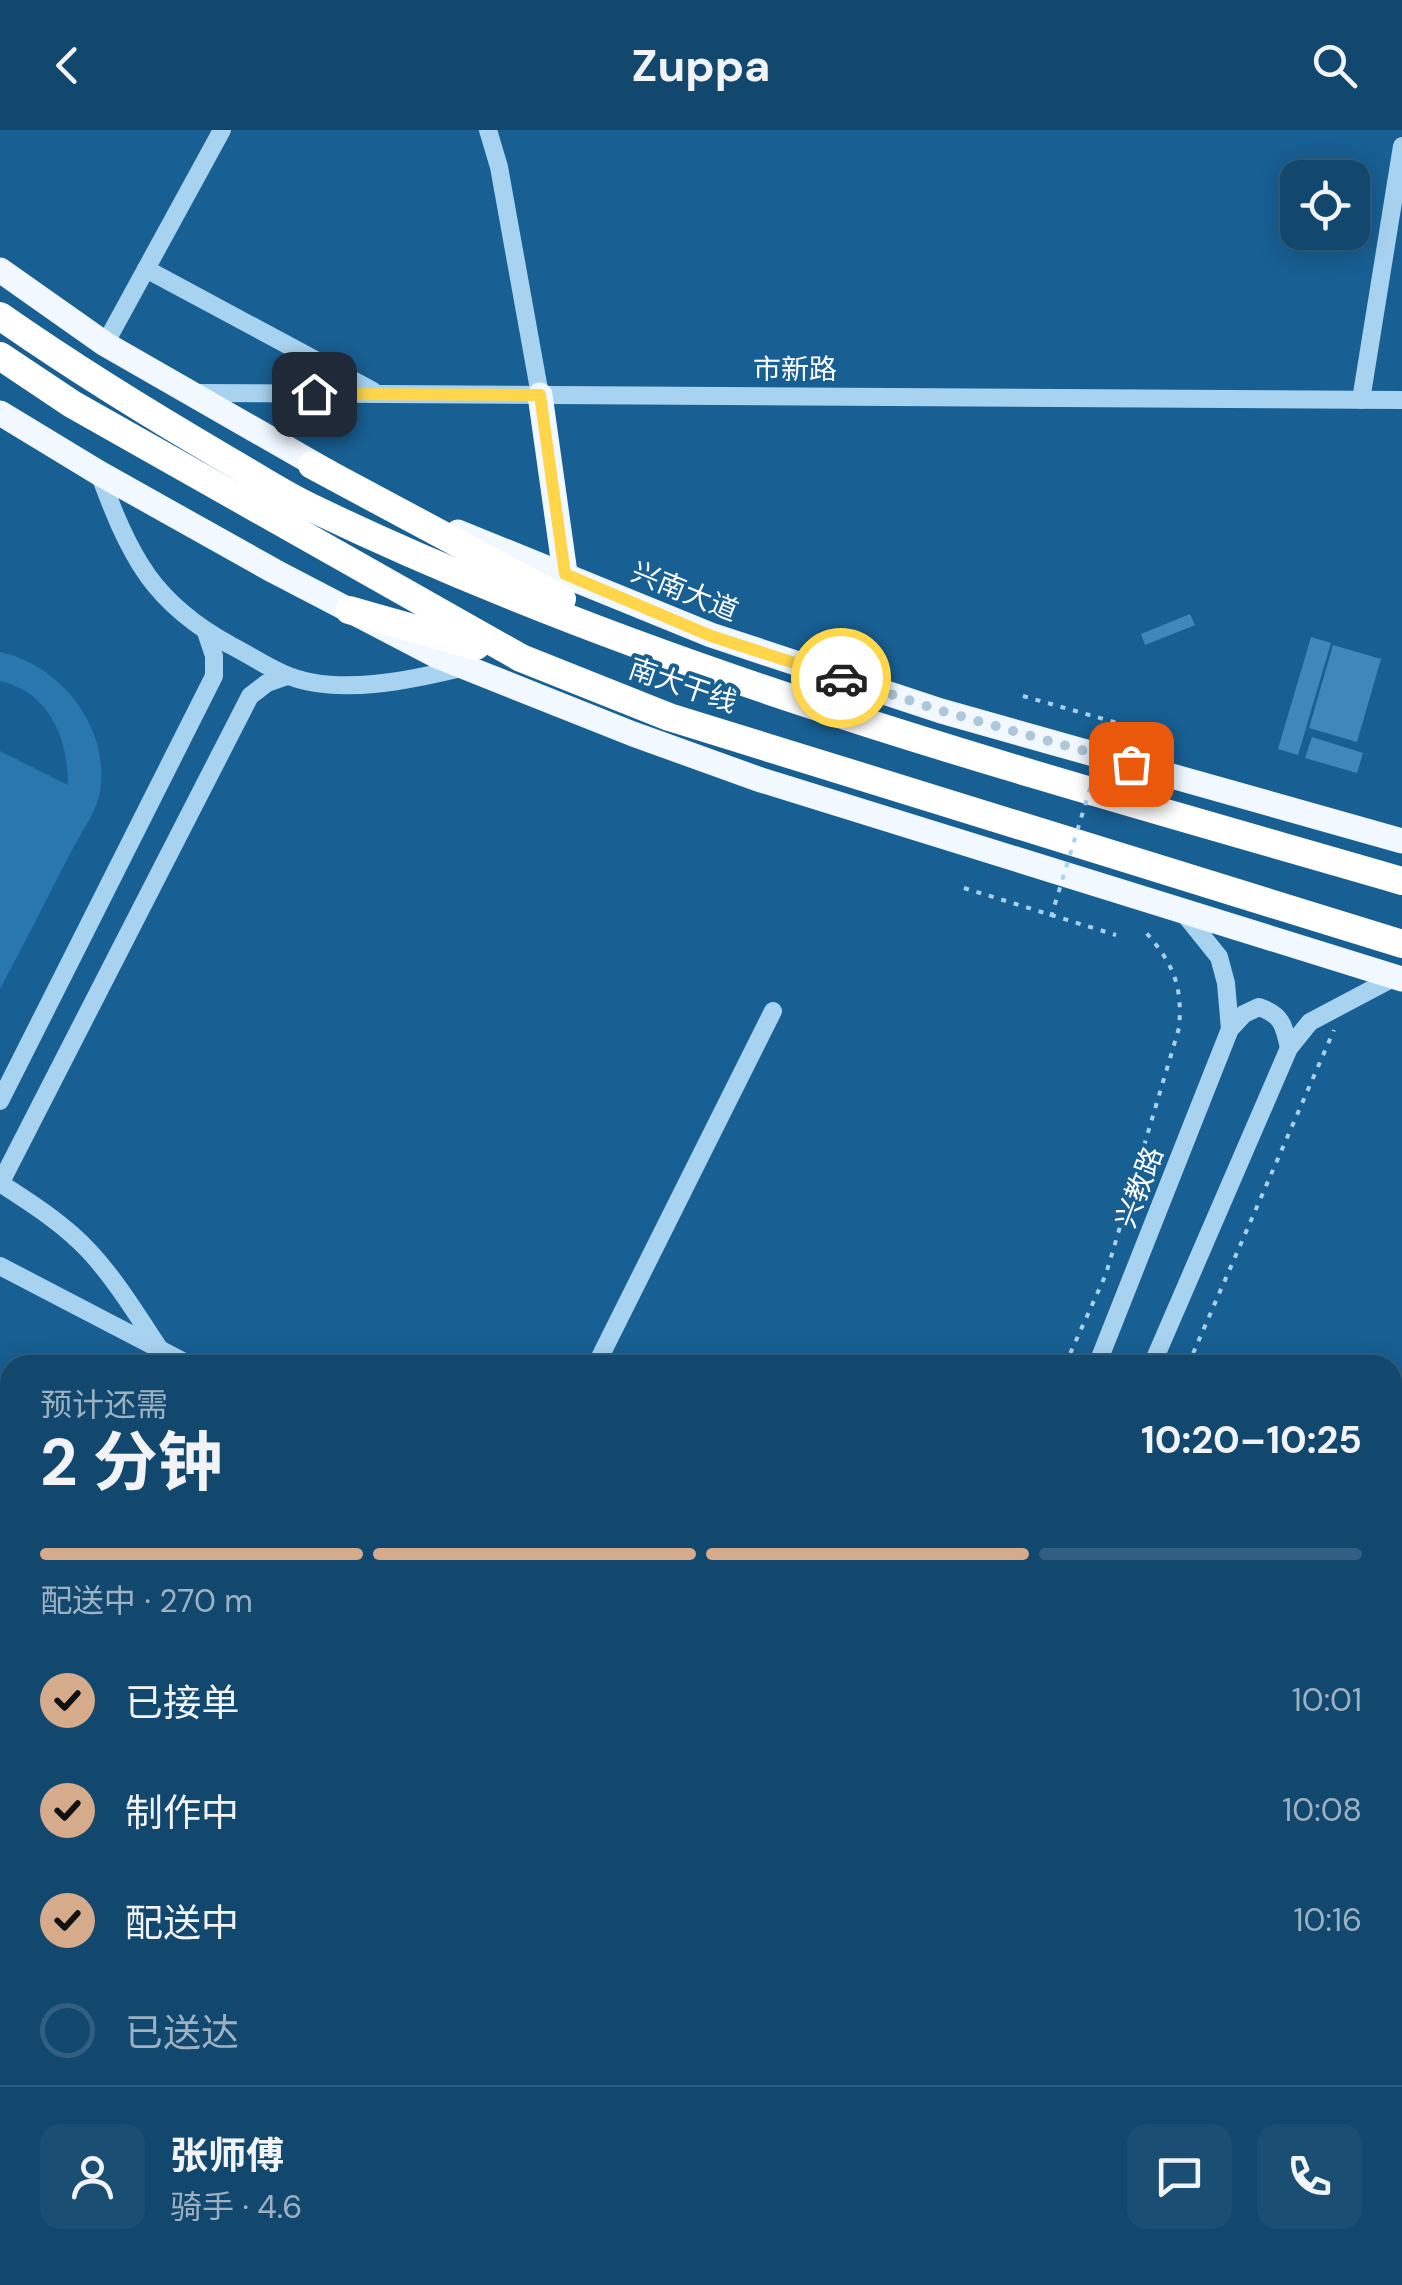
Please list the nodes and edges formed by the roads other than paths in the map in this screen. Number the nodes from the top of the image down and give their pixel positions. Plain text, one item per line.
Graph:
1 (222, 130) edge
2 (488, 130) edge
3 (1402, 146) edge
4 (146, 269) junction
5 (0, 270) edge
6 (0, 316) edge
7 (105, 344) junction
8 (0, 356) edge
9 (188, 393) junction
10 (378, 394) junction
11 (1401, 394) edge
12 (540, 395) junction
13 (1361, 400) junction
14 (0, 413) edge
15 (312, 465) junction
16 (98, 473) junction
17 (565, 574) junction
18 (350, 610) junction
19 (206, 632) junction
20 (520, 658) junction
21 (674, 658) junction
22 (465, 667) junction
23 (286, 676) junction
24 (1402, 841) edge
25 (1402, 881) edge
26 (1182, 911) junction
27 (1402, 944) edge
28 (1398, 978) edge
29 (773, 1011) dead end
30 (1230, 1030) junction
31 (1288, 1048) junction
32 (0, 1101) edge
33 (0, 1184) edge
34 (0, 1266) edge
35 (151, 1355) edge
36 (153, 1355) edge
37 (601, 1355) edge
38 (1100, 1355) edge
39 (1156, 1355) edge

1 - 4 street
2 - 12 street
3 - 13 street
4 - 7 street
4 - 10 street
5 - 7 main road, 兴南大道
6 - 21 highway, 南大干线
7 - 9 main road, 兴南大道
8 - 20 highway, 南大干线
9 - 10 street, 市新路
9 - 15 main road, 兴南大道
10 - 12 street, 市新路
11 - 13 street, 市新路
12 - 13 street, 市新路
12 - 17 main road
14 - 16 main road
15 - 17 main road, 兴南大道
15 - 21 highway
16 - 18 main road
16 - 19 street
17 - 24 main road, 兴南大道
18 - 20 highway
18 - 22 main road
19 - 23 street
19 - 32 street
20 - 27 highway, 南大干线
21 - 25 highway, 南大干线
22 - 23 street
22 - 26 main road
23 - 33 street
26 - 28 main road
26 - 30 street
28 - 31 street
29 - 37 street
30 - 31 street
30 - 38 street, 兴教路
31 - 39 street
33 - 36 street
34 - 35 street

